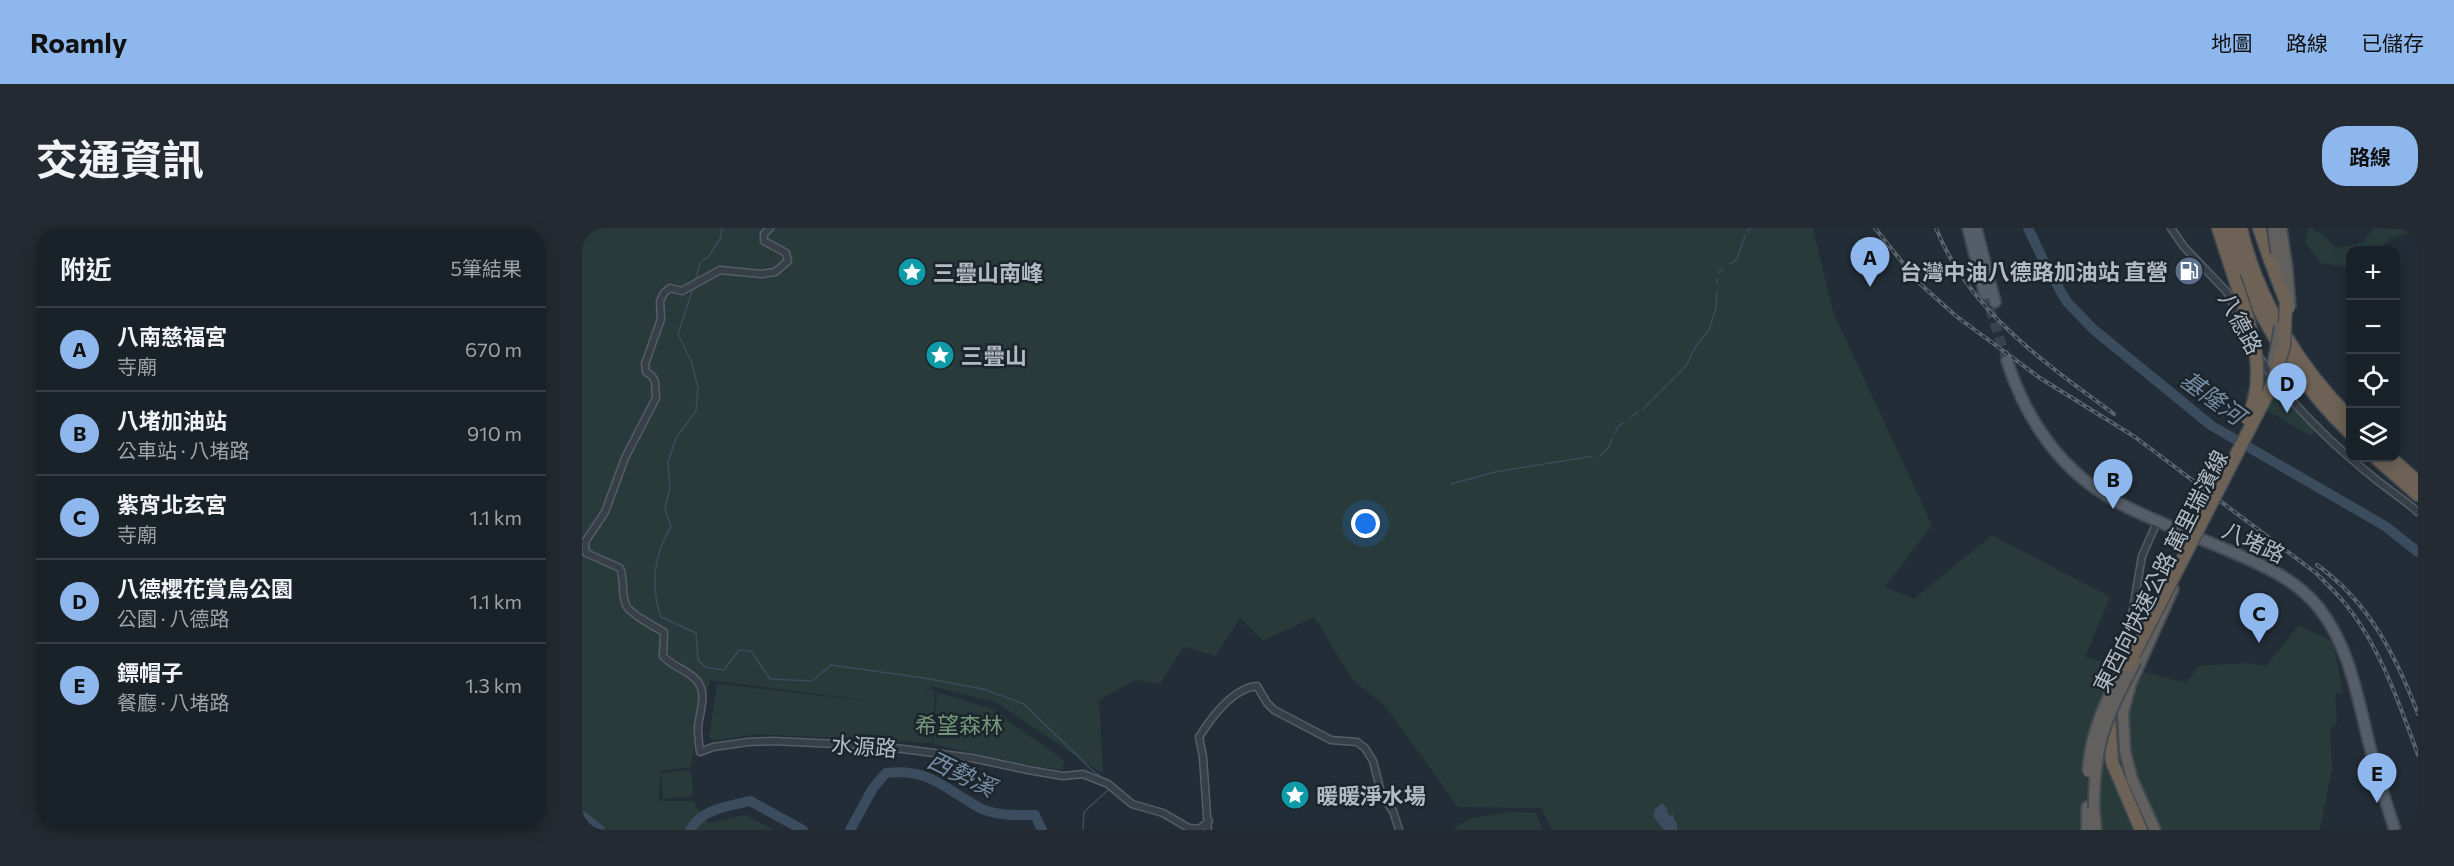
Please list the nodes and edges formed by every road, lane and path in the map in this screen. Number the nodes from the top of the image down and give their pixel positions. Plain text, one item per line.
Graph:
1 (770, 228) edge
2 (1968, 228) edge
3 (1976, 228) edge
4 (2171, 228) edge
5 (2218, 228) edge
6 (2229, 228) edge
7 (2241, 228) edge
8 (2259, 228) edge
9 (2273, 228) edge
10 (2281, 228) edge
11 (1985, 294) tunnel mouth
12 (1995, 303) tunnel mouth
13 (2346, 414) edge
14 (2346, 430) edge
15 (2381, 462) edge
16 (2396, 462) edge
17 (2418, 482) edge
18 (2418, 495) edge
19 (2418, 512) edge
20 (2158, 520) junction
21 (2179, 576) junction
22 (2132, 615) dead end
23 (2125, 664) junction
24 (2091, 807) junction
25 (1209, 821) junction
26 (1189, 829) edge
27 (1209, 830) edge
28 (1399, 830) edge
29 (2087, 830) edge
30 (2096, 830) edge
31 (2142, 830) edge
32 (2148, 830) edge
33 (2155, 830) edge
34 (2395, 830) edge
35 (2402, 830) edge

1 - 26 street, 水源路
2 - 11 main road
3 - 12 main road
4 - 19 street, 八德路
5 - 23 highway, bridge
6 - 14 highway
7 - 13 highway
8 - 23 highway, bridge
9 - 24 highway, 東西向快速公路 萬里瑞濱線, bridge
10 - 21 highway, 東西向快速公路 萬里瑞濱線, bridge
15 - 18 highway
16 - 17 highway
20 - 22 street
20 - 34 main road, 八堵路
20 - 35 main road, 八堵路
21 - 24 highway, 東西向快速公路 萬里瑞濱線, bridge
21 - 33 highway
23 - 31 highway
23 - 32 highway
24 - 29 highway, 東西向快速公路 萬里瑞濱線
24 - 30 highway, 東西向快速公路 萬里瑞濱線
25 - 26 street
25 - 27 street
25 - 28 street

